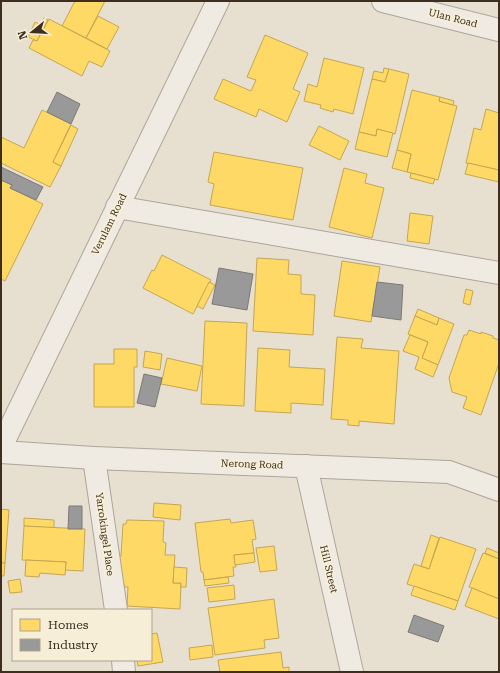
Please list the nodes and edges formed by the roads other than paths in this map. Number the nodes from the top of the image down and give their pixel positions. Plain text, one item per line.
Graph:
1 (218, 1) edge
2 (383, 1) edge
3 (499, 30) edge
4 (117, 207) junction
5 (499, 273) edge
6 (1, 447) edge
7 (1, 452) edge
8 (94, 458) junction
9 (306, 466) junction
10 (499, 490) edge
11 (116, 609) edge
12 (123, 661) edge
13 (124, 672) edge
14 (352, 672) edge

1 - 4 street, Verulam Road
2 - 3 street, Ulan Road
4 - 5 street
4 - 6 street, Verulam Road
7 - 8 street, Nerong Road
8 - 9 street, Nerong Road
8 - 11 street, Yarrokingel Place
9 - 10 street, Nerong Road
9 - 14 street, Hill Street
12 - 13 street

